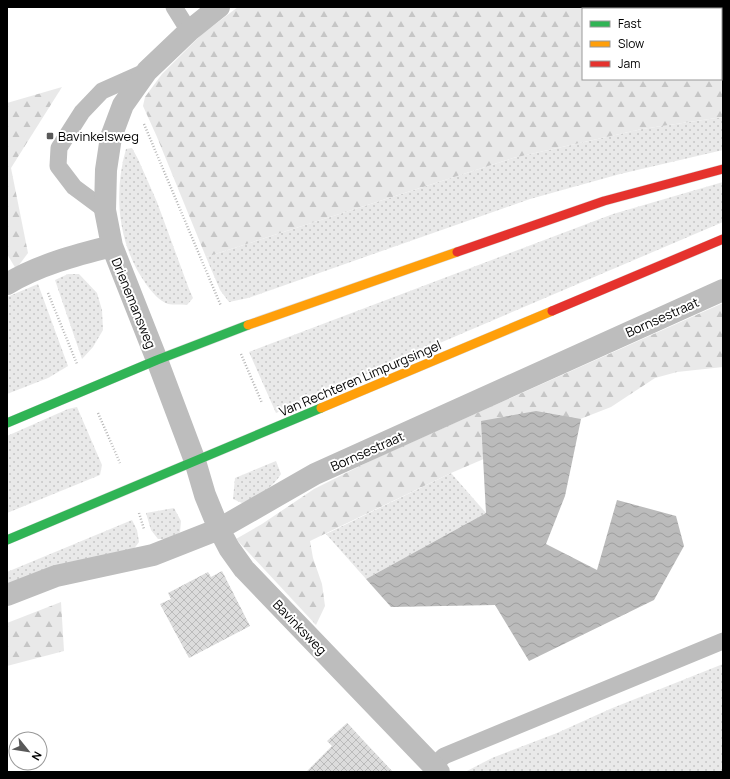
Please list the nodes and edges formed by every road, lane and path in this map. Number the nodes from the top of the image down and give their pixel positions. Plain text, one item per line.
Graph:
1 (174, 7) edge
2 (219, 7) edge
3 (189, 30) junction
4 (147, 71) junction
5 (123, 105) junction
6 (723, 169) edge
7 (105, 210) junction
8 (723, 239) edge
9 (112, 246) junction
10 (10, 275) edge
11 (723, 290) edge
12 (232, 331) junction
13 (157, 360) junction
14 (7, 423) edge
15 (273, 429) junction
16 (195, 461) junction
17 (219, 529) junction
18 (7, 540) edge
19 (7, 595) edge
20 (723, 641) edge
21 (436, 769) edge

1 - 3 lane
2 - 3 street, Drienemansweg
3 - 4 street, Drienemansweg
4 - 5 street, Drienemansweg
4 - 7 lane
5 - 7 street, Drienemansweg
5 - 12 path
6 - 12 main road
7 - 9 street, Drienemansweg
8 - 15 main road, Van Rechteren Limpurgsingel
9 - 10 street, Drienemansweg
9 - 13 street, Drienemansweg
11 - 17 street, Bornsestraat
12 - 13 main road
12 - 15 path
13 - 14 main road
13 - 16 street
15 - 16 main road, Van Rechteren Limpurgsingel
16 - 17 street, Bavinksweg
16 - 18 main road, Van Rechteren Limpurgsingel
17 - 19 street, Bornsestraat
17 - 21 street, Bavinksweg
20 - 21 lane

